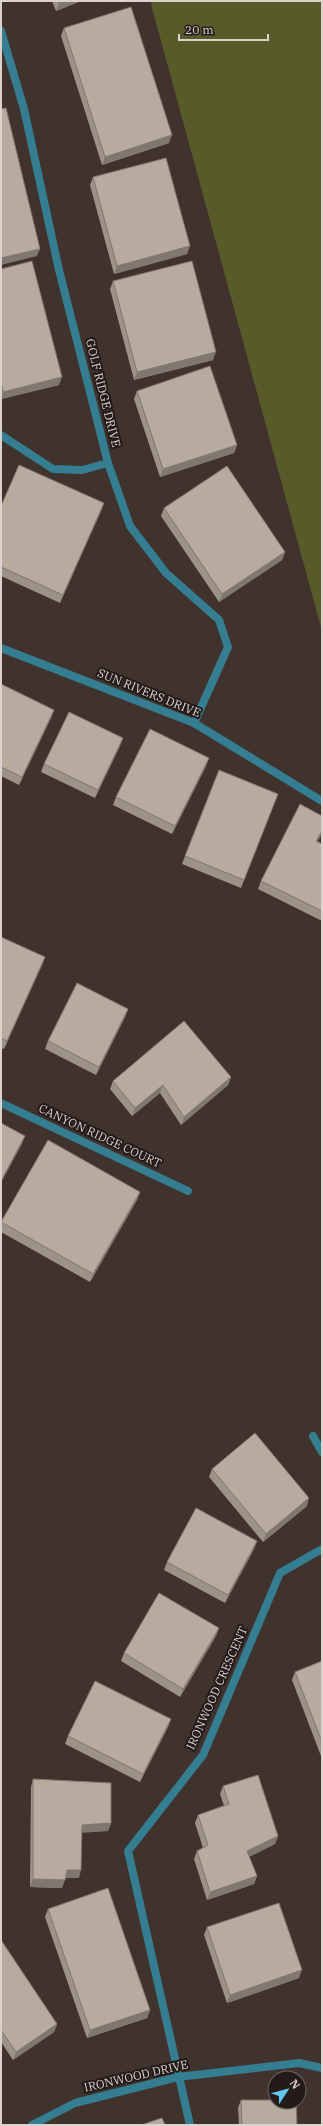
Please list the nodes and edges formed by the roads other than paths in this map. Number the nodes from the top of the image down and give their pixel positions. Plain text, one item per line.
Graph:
1 (1, 31) edge
2 (1, 435) edge
3 (108, 463) junction
4 (1, 648) edge
5 (194, 722) junction
6 (322, 801) edge
7 (1, 1103) edge
8 (188, 1191) dead end
9 (313, 1436) dead end
10 (322, 1452) edge
11 (322, 1549) edge
12 (322, 2068) edge
13 (178, 2077) junction
14 (32, 2125) edge
15 (190, 2125) edge

1 - 3 street, GOLF RIDGE DRIVE
2 - 3 street
3 - 5 street, GOLF RIDGE DRIVE
4 - 5 street, SUN RIVERS DRIVE
5 - 6 street, SUN RIVERS DRIVE
7 - 8 street, CANYON RIDGE COURT
9 - 10 street
11 - 13 street, IRONWOOD CRESCENT
12 - 13 street, IRONWOOD DRIVE
13 - 14 street, IRONWOOD DRIVE
13 - 15 street

